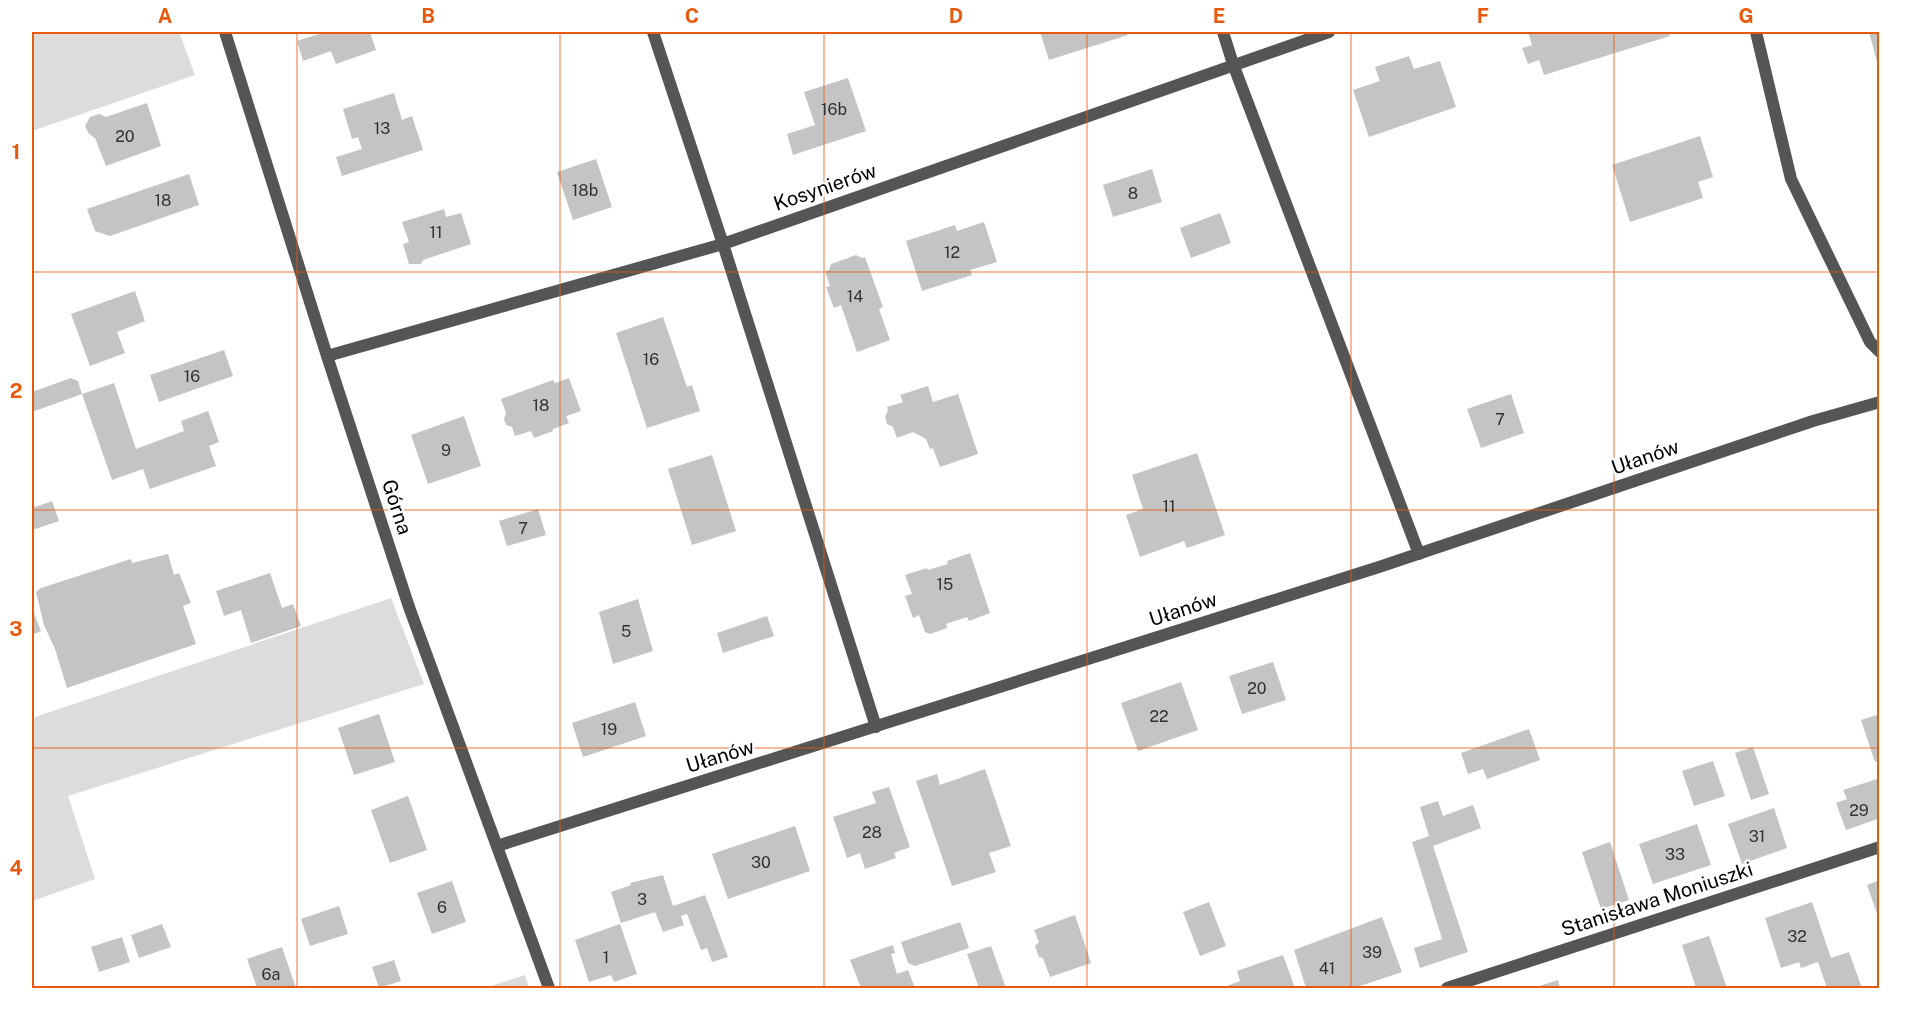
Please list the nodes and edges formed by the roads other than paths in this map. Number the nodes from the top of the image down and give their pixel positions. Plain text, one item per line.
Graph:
1 (225, 32) edge
2 (653, 32) edge
3 (1223, 32) edge
4 (1329, 32) edge
5 (1756, 32) edge
6 (1233, 64) junction
7 (723, 244) junction
8 (1880, 352) edge
9 (327, 356) junction
10 (1880, 402) edge
11 (1419, 554) junction
12 (876, 727) junction
13 (497, 846) junction
14 (1880, 847) edge
15 (549, 988) edge
16 (1447, 988) edge

1 - 9 street, Górna
2 - 7 street
3 - 6 street
4 - 6 street, Kosynierów
5 - 8 street
6 - 7 street, Kosynierów
6 - 11 street
7 - 9 street, Kosynierów
7 - 12 street
9 - 13 street, Górna
10 - 11 street, Ułanów
11 - 12 street, Ułanów
12 - 13 street, Ułanów
13 - 15 street, Górna
14 - 16 street, Stanisława Moniuszki

